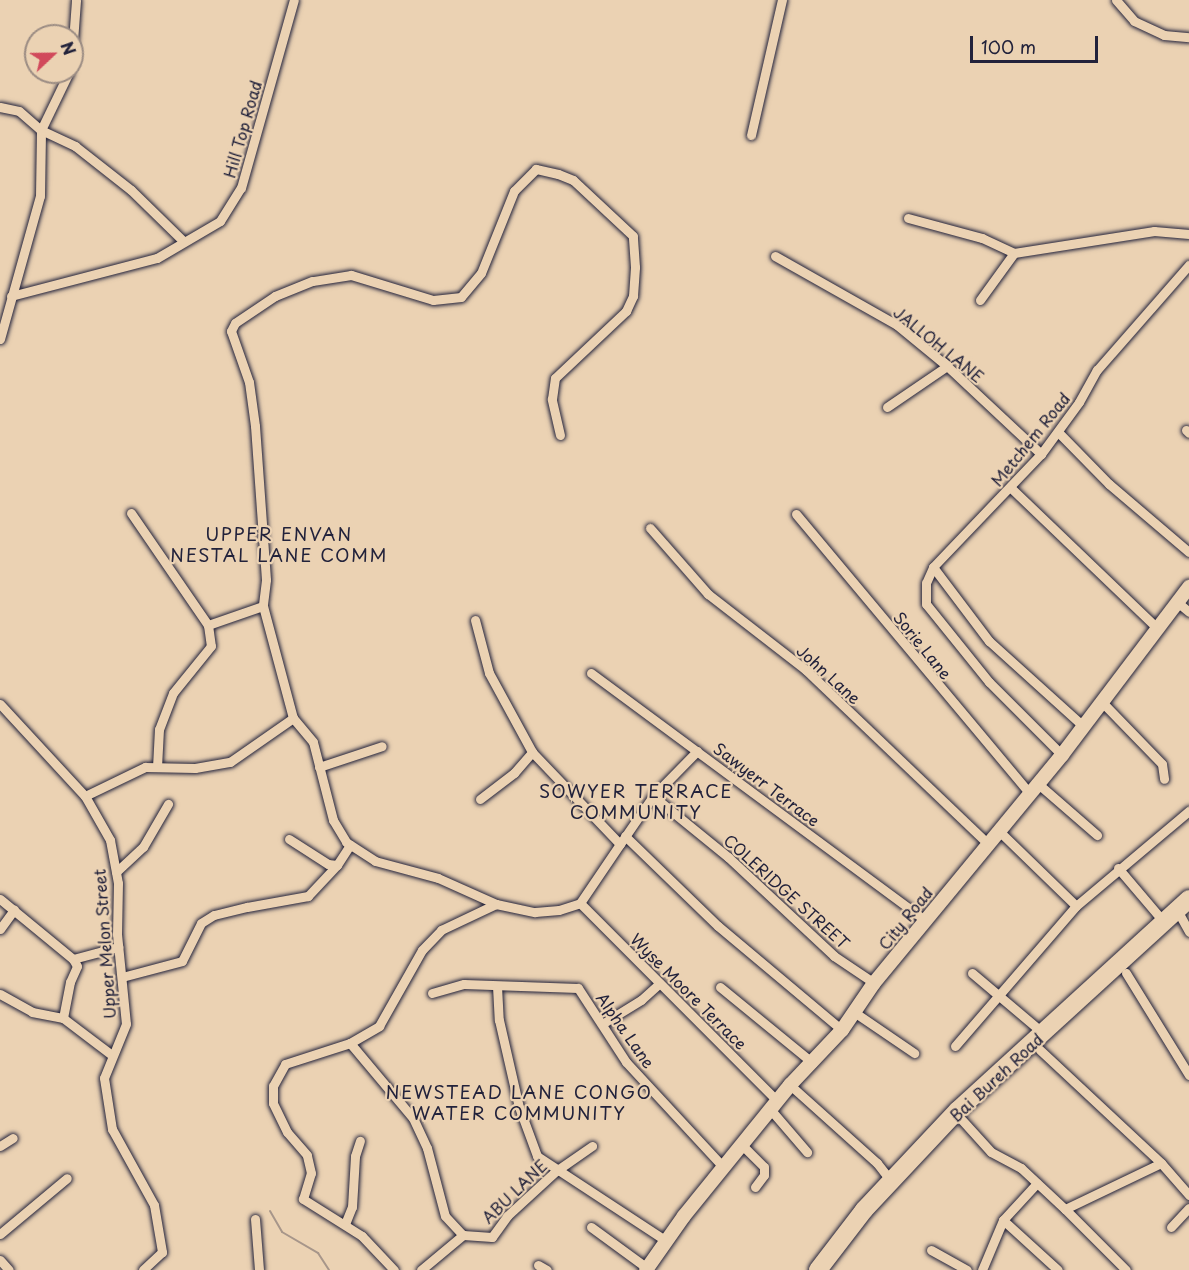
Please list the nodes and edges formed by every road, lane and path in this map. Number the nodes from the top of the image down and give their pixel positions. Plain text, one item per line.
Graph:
1 (76, 0) edge
2 (294, 0) edge
3 (782, 0) edge
4 (1116, 0) edge
5 (74, 24) edge
6 (1189, 37) edge
7 (63, 84) edge
8 (0, 107) edge
9 (41, 130) junction
10 (751, 135) dead end
11 (908, 218) dead end
12 (1189, 234) edge
13 (183, 242) junction
14 (1014, 253) junction
15 (776, 256) dead end
16 (1189, 265) edge
17 (11, 296) junction
18 (980, 300) dead end
19 (0, 339) edge
20 (947, 366) junction
21 (887, 406) dead end
22 (1058, 432) junction
23 (560, 435) dead end
24 (1041, 454) junction
25 (1011, 488) junction
26 (131, 513) dead end
27 (796, 514) dead end
28 (650, 528) dead end
29 (1189, 552) edge
30 (933, 567) junction
31 (1189, 587) edge
32 (1176, 601) junction
33 (263, 606) junction
34 (1189, 612) edge
35 (475, 620) dead end
36 (208, 625) junction
37 (1157, 628) junction
38 (591, 673) dead end
39 (1100, 700) junction
40 (0, 704) edge
41 (293, 718) junction
42 (1083, 726) junction
43 (382, 746) dead end
44 (697, 751) junction
45 (532, 752) junction
46 (1062, 755) junction
47 (157, 767) junction
48 (319, 767) junction
49 (1164, 779) dead end
50 (1033, 788) junction
51 (85, 796) junction
52 (653, 796) junction
53 (480, 799) dead end
54 (168, 804) dead end
55 (1189, 811) edge
56 (999, 831) junction
57 (1097, 835) dead end
58 (290, 839) dead end
59 (623, 840) junction
60 (987, 843) junction
61 (350, 845) junction
62 (337, 865) junction
63 (1118, 868) junction
64 (116, 872) junction
65 (0, 899) edge
66 (580, 903) junction
67 (496, 904) junction
68 (1076, 906) junction
69 (14, 910) junction
70 (1182, 916) edge
71 (924, 919) junction
72 (0, 929) edge
73 (118, 947) junction
74 (73, 959) junction
75 (972, 973) dead end
76 (1126, 973) junction
77 (122, 977) junction
78 (660, 983) junction
79 (874, 983) junction
80 (497, 986) junction
81 (720, 987) dead end
82 (432, 993) dead end
83 (0, 994) edge
84 (998, 996) junction
85 (854, 1012) junction
86 (63, 1018) junction
87 (602, 1024) junction
88 (842, 1030) junction
89 (1042, 1042) junction
90 (350, 1043) junction
91 (956, 1046) dead end
92 (914, 1053) dead end
93 (112, 1055) junction
94 (813, 1063) junction
95 (1189, 1075) edge
96 (790, 1085) junction
97 (774, 1105) junction
98 (962, 1120) junction
99 (13, 1138) dead end
100 (360, 1141) dead end
101 (742, 1145) junction
102 (0, 1146) edge
103 (592, 1146) dead end
104 (807, 1152) dead end
105 (1161, 1163) junction
106 (724, 1167) junction
107 (556, 1170) junction
108 (67, 1178) dead end
109 (891, 1181) junction
110 (1037, 1183) junction
111 (755, 1187) dead end
112 (1189, 1195) edge
113 (1189, 1208) edge
114 (1065, 1209) junction
115 (255, 1219) dead end
116 (1003, 1220) junction
117 (345, 1224) junction
118 (591, 1227) dead end
119 (1171, 1227) dead end
120 (0, 1234) edge
121 (464, 1234) junction
122 (665, 1240) junction
123 (931, 1250) dead end
124 (0, 1260) edge
125 (538, 1265) dead end
126 (647, 1269) edge
127 (9, 1270) edge
128 (143, 1270) edge
129 (259, 1270) edge
130 (394, 1270) edge
131 (421, 1270) edge
132 (547, 1270) edge
133 (818, 1270) edge
134 (832, 1270) edge
135 (967, 1270) edge
136 (982, 1270) edge
137 (1058, 1270) edge
138 (1126, 1270) edge

1 - 5 street
2 - 13 street, Hill Top Road
3 - 10 street
4 - 6 street
7 - 9 street
8 - 9 street
9 - 13 street
9 - 17 street
11 - 14 street
12 - 14 street
13 - 17 street, Hill Top Road
14 - 18 street
15 - 20 street, JALLOH LANE
16 - 22 street, Metchem Road
17 - 19 street
20 - 21 street
20 - 24 street, JALLOH LANE
22 - 24 street, Metchem Road
22 - 29 street
23 - 33 street
24 - 25 street, Metchem Road
25 - 30 street, Metchem Road
25 - 37 street
26 - 36 street
27 - 50 street, Sorie Lane
28 - 60 street, John Lane
30 - 42 street
30 - 46 street
31 - 32 main road, City Road
32 - 34 street
32 - 37 main road, City Road
33 - 36 street
33 - 41 street
35 - 45 street
36 - 47 street
37 - 39 main road, City Road
38 - 44 street, Sawyerr Terrace
39 - 42 main road, City Road
39 - 49 street
40 - 51 street, Upper Melon Street
41 - 47 street
41 - 48 street
42 - 46 main road, City Road
43 - 48 street
44 - 52 street
44 - 71 street, Sawyerr Terrace
45 - 53 street
45 - 59 street
46 - 50 main road, City Road
47 - 51 street
48 - 61 street
50 - 56 main road, City Road
50 - 57 street, Sorie Lane
51 - 64 street, Upper Melon Street
52 - 59 street
52 - 79 street, COLERIDGE STREET
54 - 64 street
55 - 63 street
56 - 60 main road, City Road
56 - 68 street
58 - 62 street
59 - 66 street
59 - 88 street
60 - 71 main road, City Road
61 - 62 street
61 - 67 street
62 - 77 street
63 - 68 street
63 - 70 street
64 - 73 street, Upper Melon Street
65 - 69 street
66 - 67 street
66 - 78 street, Wyse Moore Terrace
67 - 90 street
68 - 84 street
69 - 72 street
69 - 74 street
70 - 76 highway, Bai Bureh Road
70 - 89 highway, Bai Bureh Road
71 - 79 main road, City Road
73 - 74 street
73 - 77 street, Upper Melon Street
74 - 86 street
75 - 84 street
76 - 89 highway, Bai Bureh Road
76 - 95 street
77 - 93 street, Upper Melon Street
78 - 87 street
78 - 97 street, Wyse Moore Terrace
79 - 85 main road, City Road
80 - 82 street
80 - 87 street, Alpha Lane
80 - 107 street
81 - 94 street
83 - 86 street
84 - 89 street
84 - 91 street
85 - 88 main road, City Road
85 - 92 street
86 - 93 street
87 - 106 street, Alpha Lane
88 - 94 main road, City Road
89 - 98 highway, Bai Bureh Road
89 - 105 street
89 - 109 highway, Bai Bureh Road
90 - 117 street
90 - 121 street, ABU LANE
93 - 128 street, Upper Melon Street
94 - 96 main road, City Road
96 - 97 main road, City Road
96 - 109 street
97 - 101 main road, City Road
97 - 104 street, Wyse Moore Terrace
98 - 110 street
98 - 134 highway, Bai Bureh Road
99 - 102 street
100 - 117 street
101 - 106 main road, City Road
101 - 111 street
103 - 107 street, ABU LANE
105 - 112 street
105 - 114 street
106 - 122 main road, City Road
107 - 121 street, ABU LANE
107 - 122 street
108 - 120 street
109 - 133 highway, Bai Bureh Road
110 - 114 street
110 - 116 street
113 - 119 street
114 - 138 street
115 - 129 street
116 - 136 street
116 - 137 street
117 - 130 street
118 - 126 street
121 - 131 street
122 - 126 main road, City Road
123 - 135 street
124 - 127 street
125 - 132 street

